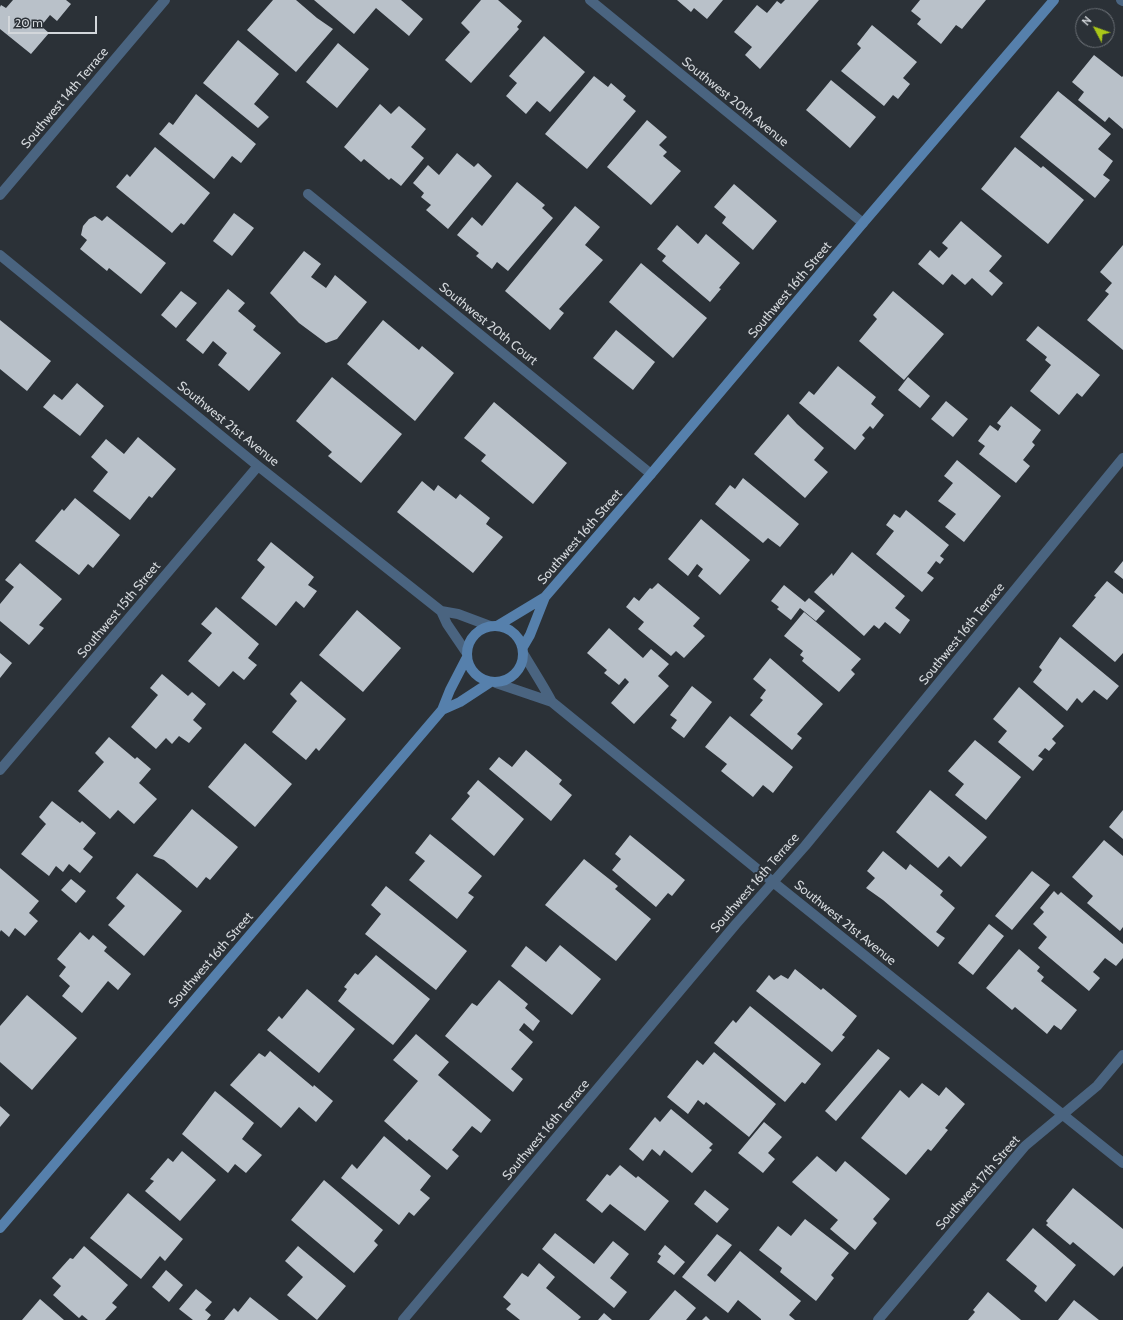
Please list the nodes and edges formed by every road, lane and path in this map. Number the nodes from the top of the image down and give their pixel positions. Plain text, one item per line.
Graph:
1 (165, 0) edge
2 (590, 0) edge
3 (1054, 0) edge
4 (308, 194) dead end
5 (0, 195) edge
6 (863, 223) junction
7 (0, 255) edge
8 (1123, 458) edge
9 (258, 466) junction
10 (651, 474) junction
11 (545, 597) junction
12 (441, 611) junction
13 (494, 626) junction
14 (523, 650) junction
15 (466, 656) junction
16 (493, 683) junction
17 (552, 702) junction
18 (442, 710) junction
19 (0, 770) edge
20 (773, 882) junction
21 (1123, 1055) edge
22 (1063, 1114) junction
23 (1123, 1163) edge
24 (0, 1228) edge
25 (403, 1320) edge
26 (878, 1320) edge

1 - 5 street, Southwest 14th Terrace
2 - 6 street, Southwest 20th Avenue
3 - 6 street, Southwest 16th Street
4 - 10 street, Southwest 20th Court
6 - 10 street, Southwest 16th Street
7 - 9 street, Southwest 21st Avenue
8 - 20 street, Southwest 16th Terrace
9 - 12 street, Southwest 21st Avenue
9 - 19 street, Southwest 15th Street
10 - 11 street, Southwest 16th Street
11 - 13 street, Southwest 16th Street
11 - 14 street, Southwest 16th Street
12 - 13 street, Southwest 21st Avenue
12 - 15 street, Southwest 21st Avenue
13 - 14 street
13 - 15 street
14 - 16 street
14 - 17 street, Southwest 21st Avenue
15 - 16 street
15 - 18 street, Southwest 16th Street
16 - 17 street, Southwest 21st Avenue
16 - 18 street, Southwest 16th Street
17 - 20 street, Southwest 21st Avenue
18 - 24 street, Southwest 16th Street
20 - 22 street, Southwest 21st Avenue
20 - 25 street, Southwest 16th Terrace
21 - 22 street, Southwest 17th Street
22 - 23 street, Southwest 21st Avenue
22 - 26 street, Southwest 17th Street

